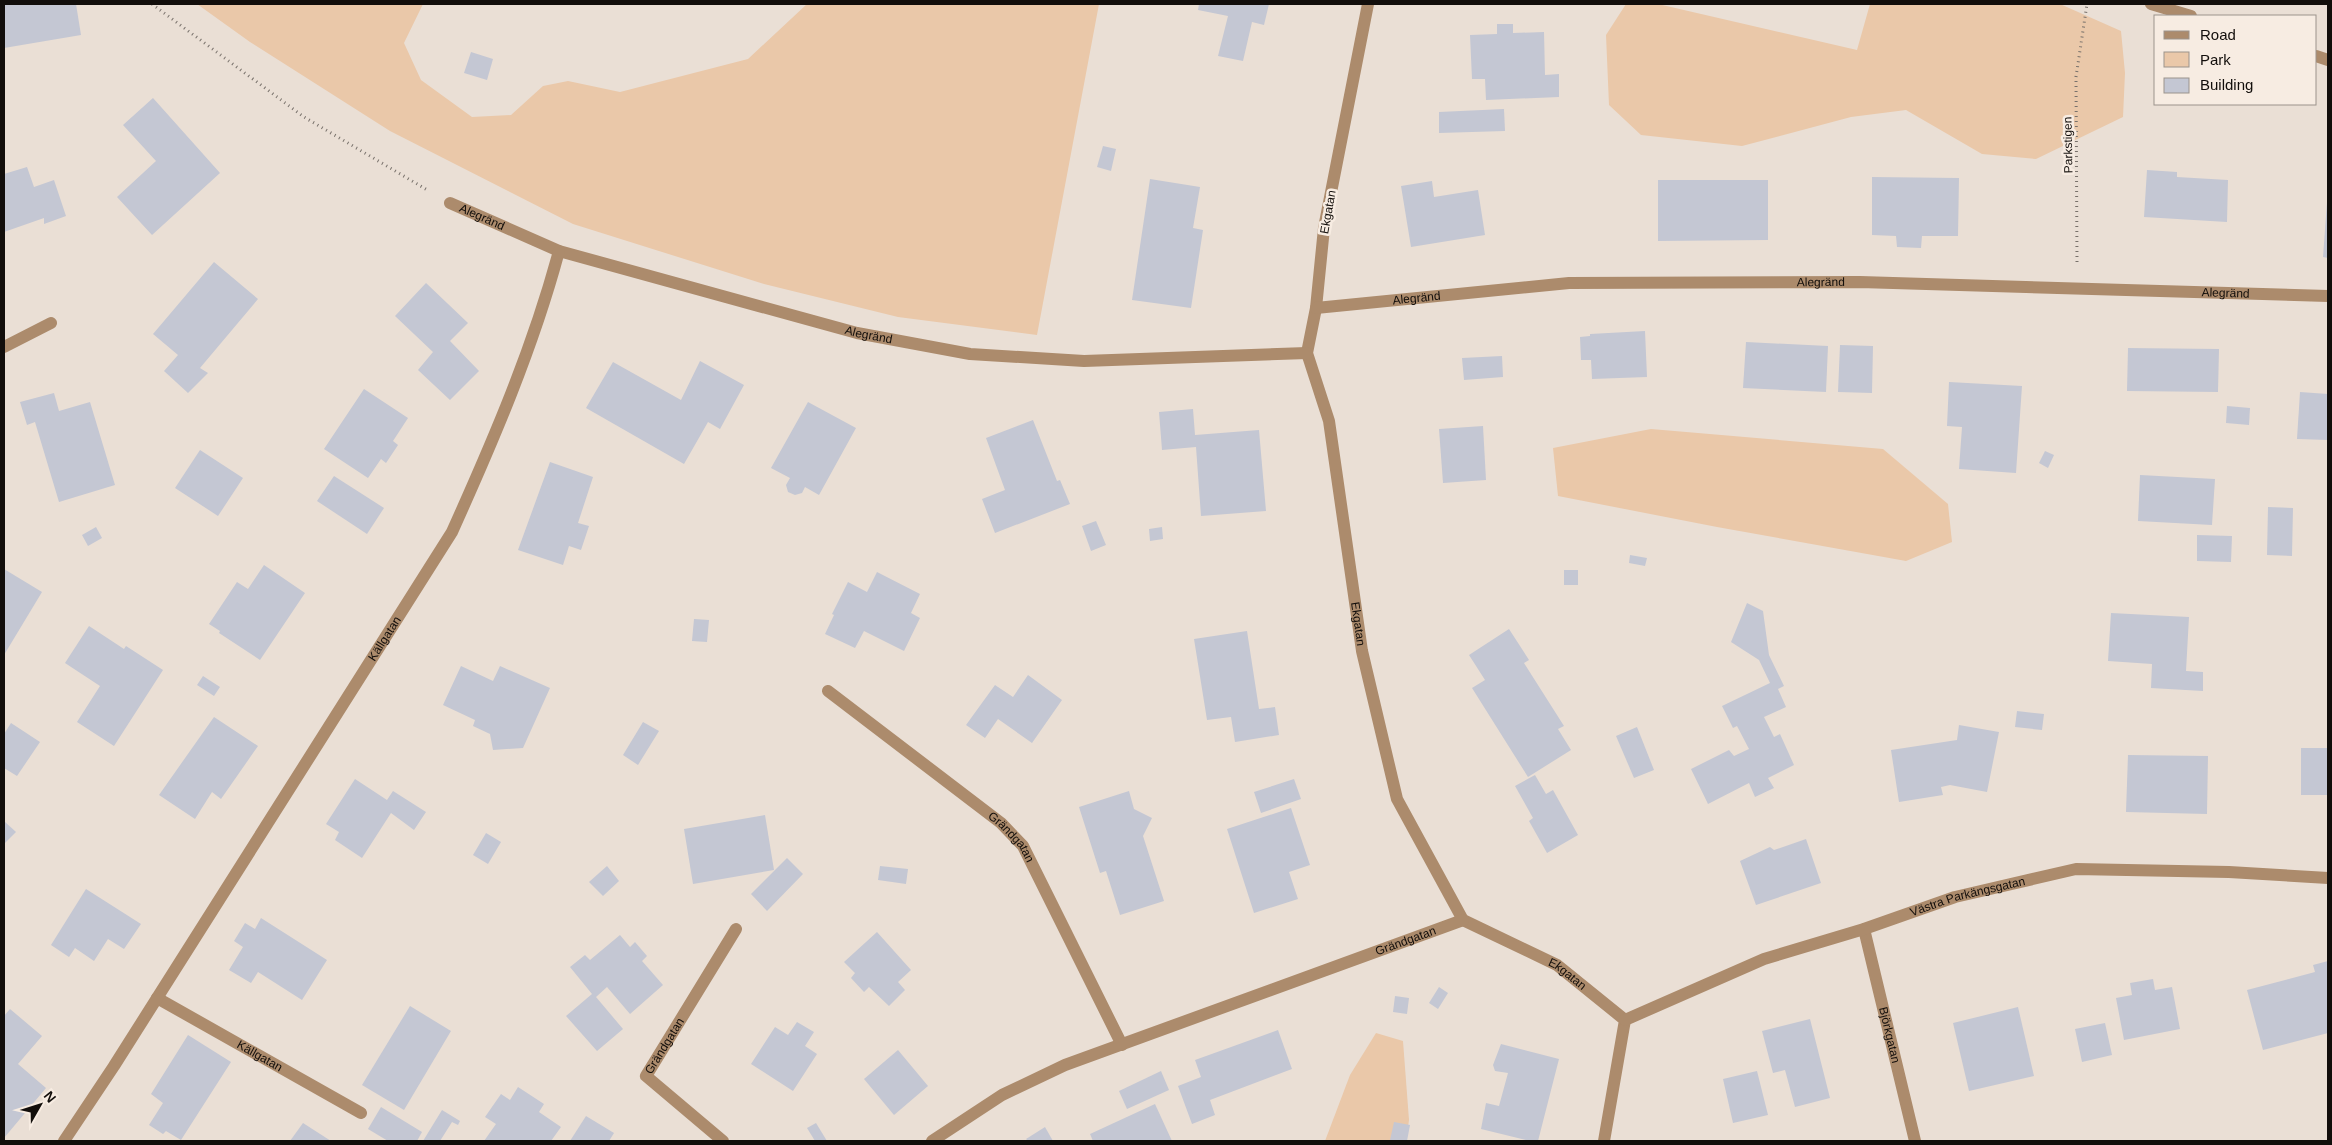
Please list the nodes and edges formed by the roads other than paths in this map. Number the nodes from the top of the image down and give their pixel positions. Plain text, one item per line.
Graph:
1 (1368, 4) edge
2 (2151, 4) edge
3 (2187, 15) edge
4 (450, 203) road end
5 (559, 251) junction
6 (2328, 296) edge
7 (1316, 308) junction
8 (51, 323) dead end
9 (4, 347) edge
10 (1307, 353) junction
11 (828, 691) dead end
12 (2328, 878) edge
13 (1463, 920) junction
14 (736, 929) dead end
15 (1864, 929) junction
16 (157, 998) junction
17 (1625, 1020) junction
18 (1122, 1045) junction
19 (361, 1113) dead end
20 (64, 1141) edge
21 (723, 1141) edge
22 (932, 1141) edge
23 (1604, 1141) edge
24 (1915, 1141) edge

1 - 7 street, Ekgatan
2 - 3 street
4 - 5 street, Alegränd
5 - 10 street, Alegränd
5 - 16 street, Källgatan
6 - 7 street, Alegränd
7 - 10 street, Ekgatan
8 - 9 street
10 - 13 street, Ekgatan
11 - 18 street, Grändgatan
12 - 15 street, Västra Parkängsgatan
13 - 17 street, Ekgatan
13 - 18 street, Grändgatan
14 - 21 street, Grändgatan
15 - 17 street, Västra Parkängsgatan
15 - 24 street, Björkgatan
16 - 19 street, Källgatan
16 - 20 street, Källgatan
17 - 23 street
18 - 22 street, Grändgatan

